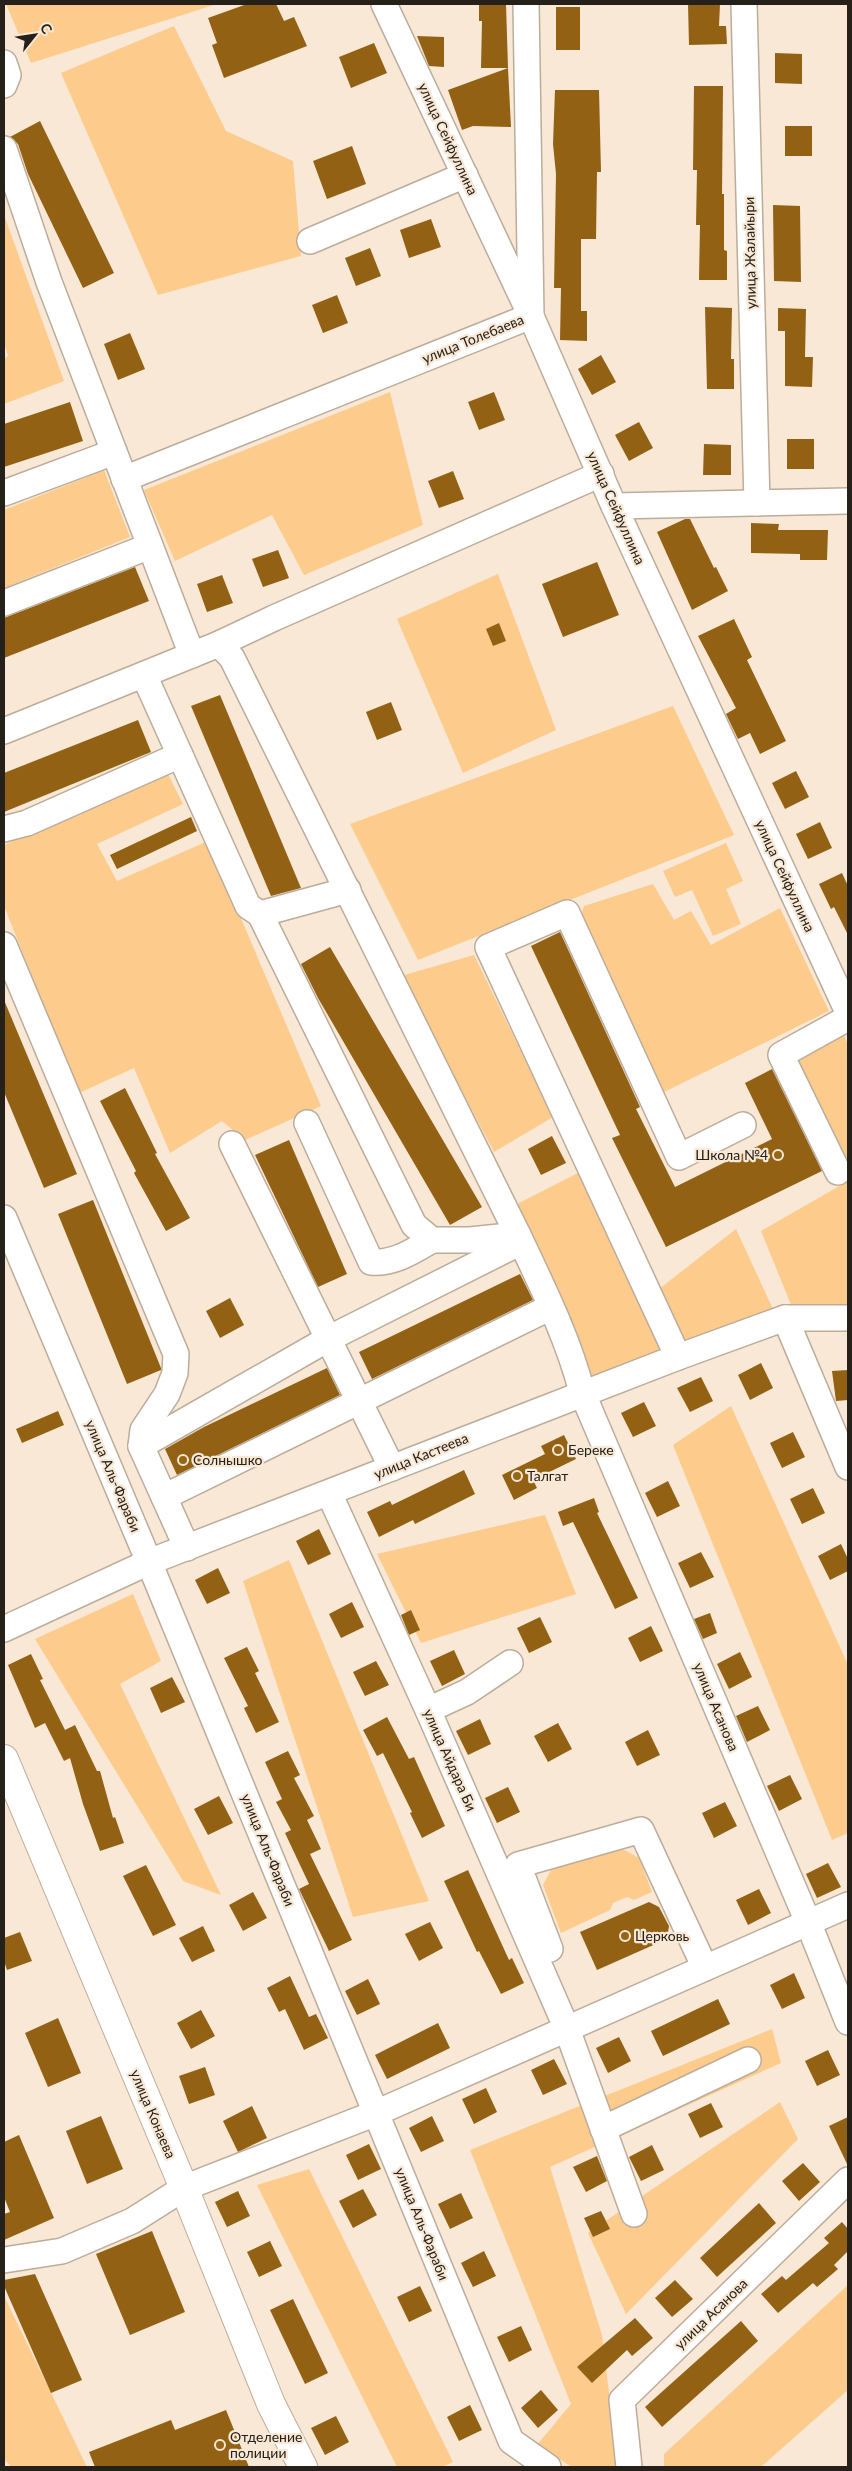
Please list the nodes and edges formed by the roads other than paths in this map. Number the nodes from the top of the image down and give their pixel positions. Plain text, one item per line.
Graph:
1 (384, 4) edge
2 (526, 4) edge
3 (744, 4) edge
4 (4, 63) edge
5 (4, 85) edge
6 (4, 149) edge
7 (465, 176) junction
8 (310, 241) dead end
9 (531, 316) junction
10 (114, 452) junction
11 (601, 474) junction
12 (124, 479) junction
13 (4, 493) edge
14 (848, 501) edge
15 (757, 503) junction
16 (614, 506) junction
17 (150, 546) junction
18 (4, 603) edge
19 (219, 644) junction
20 (192, 654) junction
21 (144, 675) junction
22 (4, 731) edge
23 (180, 755) junction
24 (4, 829) edge
25 (348, 890) junction
26 (260, 914) junction
27 (4, 945) edge
28 (848, 1012) edge
29 (848, 1018) edge
30 (307, 1123) dead end
31 (743, 1125) dead end
32 (232, 1144) dead end
33 (838, 1172) dead end
34 (4, 1218) edge
35 (519, 1239) junction
36 (432, 1240) junction
37 (550, 1307) junction
38 (785, 1318) junction
39 (848, 1318) edge
40 (328, 1339) junction
41 (678, 1357) junction
42 (582, 1392) junction
43 (360, 1403) junction
44 (141, 1446) junction
45 (392, 1468) junction
46 (848, 1468) edge
47 (329, 1493) junction
48 (164, 1497) junction
49 (187, 1548) junction
50 (149, 1562) junction
51 (4, 1629) edge
52 (510, 1663) dead end
53 (428, 1710) junction
54 (4, 1759) edge
55 (848, 1905) edge
56 (808, 1922) junction
57 (705, 1968) junction
58 (564, 1986) dead end
59 (848, 2022) edge
60 (567, 2029) junction
61 (748, 2060) dead end
62 (376, 2113) junction
63 (603, 2129) junction
64 (848, 2180) edge
65 (184, 2188) junction
66 (634, 2214) dead end
67 (4, 2260) edge
68 (303, 2467) edge
69 (548, 2467) edge
70 (629, 2467) edge

1 - 7 street, улица Сейфуллина
2 - 9 street, улица Толебаева
3 - 15 street, улица Жалайыри
4 - 5 street
6 - 10 street
7 - 8 street
7 - 9 street, улица Сейфуллина
9 - 11 street, улица Сейфуллина
9 - 12 street, улица Толебаева
10 - 12 street
10 - 13 street
11 - 16 street, улица Сейфуллина
11 - 19 street
12 - 17 street
14 - 15 street
15 - 16 street
16 - 28 street, улица Сейфуллина
17 - 18 street
17 - 20 street
19 - 20 street
19 - 25 street, улица Асанова
20 - 21 street
21 - 22 street
21 - 23 street
23 - 24 street
23 - 26 street
25 - 26 street
25 - 35 street, улица Асанова
26 - 36 street
27 - 44 street
29 - 33 street
30 - 36 street
31 - 41 street
32 - 40 street
34 - 50 street, улица Аль-Фараби
35 - 36 street
35 - 37 street, улица Асанова
35 - 40 street
37 - 42 street, улица Асанова
37 - 43 street
38 - 39 street, улица Кастеева
38 - 41 street, улица Кастеева
38 - 46 street
40 - 43 street
40 - 44 street
41 - 42 street, улица Кастеева
42 - 45 street, улица Кастеева
42 - 56 street, улица Асанова
43 - 45 street
43 - 48 street
44 - 48 street
45 - 47 street, улица Кастеева
47 - 49 street, улица Кастеева
47 - 53 street, улица Айдара Би
48 - 49 street
49 - 50 street, улица Кастеева
50 - 51 street, улица Кастеева
50 - 62 street, улица Аль-Фараби
52 - 53 street
53 - 60 street, улица Айдара Би
54 - 65 main road, улица Конаева
55 - 56 street
56 - 57 street
56 - 59 street, улица Асанова
57 - 58 street
57 - 60 street
60 - 62 street
60 - 63 street, улица Айдара Би
61 - 63 street
62 - 65 street
62 - 69 street, улица Аль-Фараби
63 - 66 street, улица Айдара Би
64 - 70 street, улица Асанова
65 - 67 street
65 - 68 main road, улица Конаева

